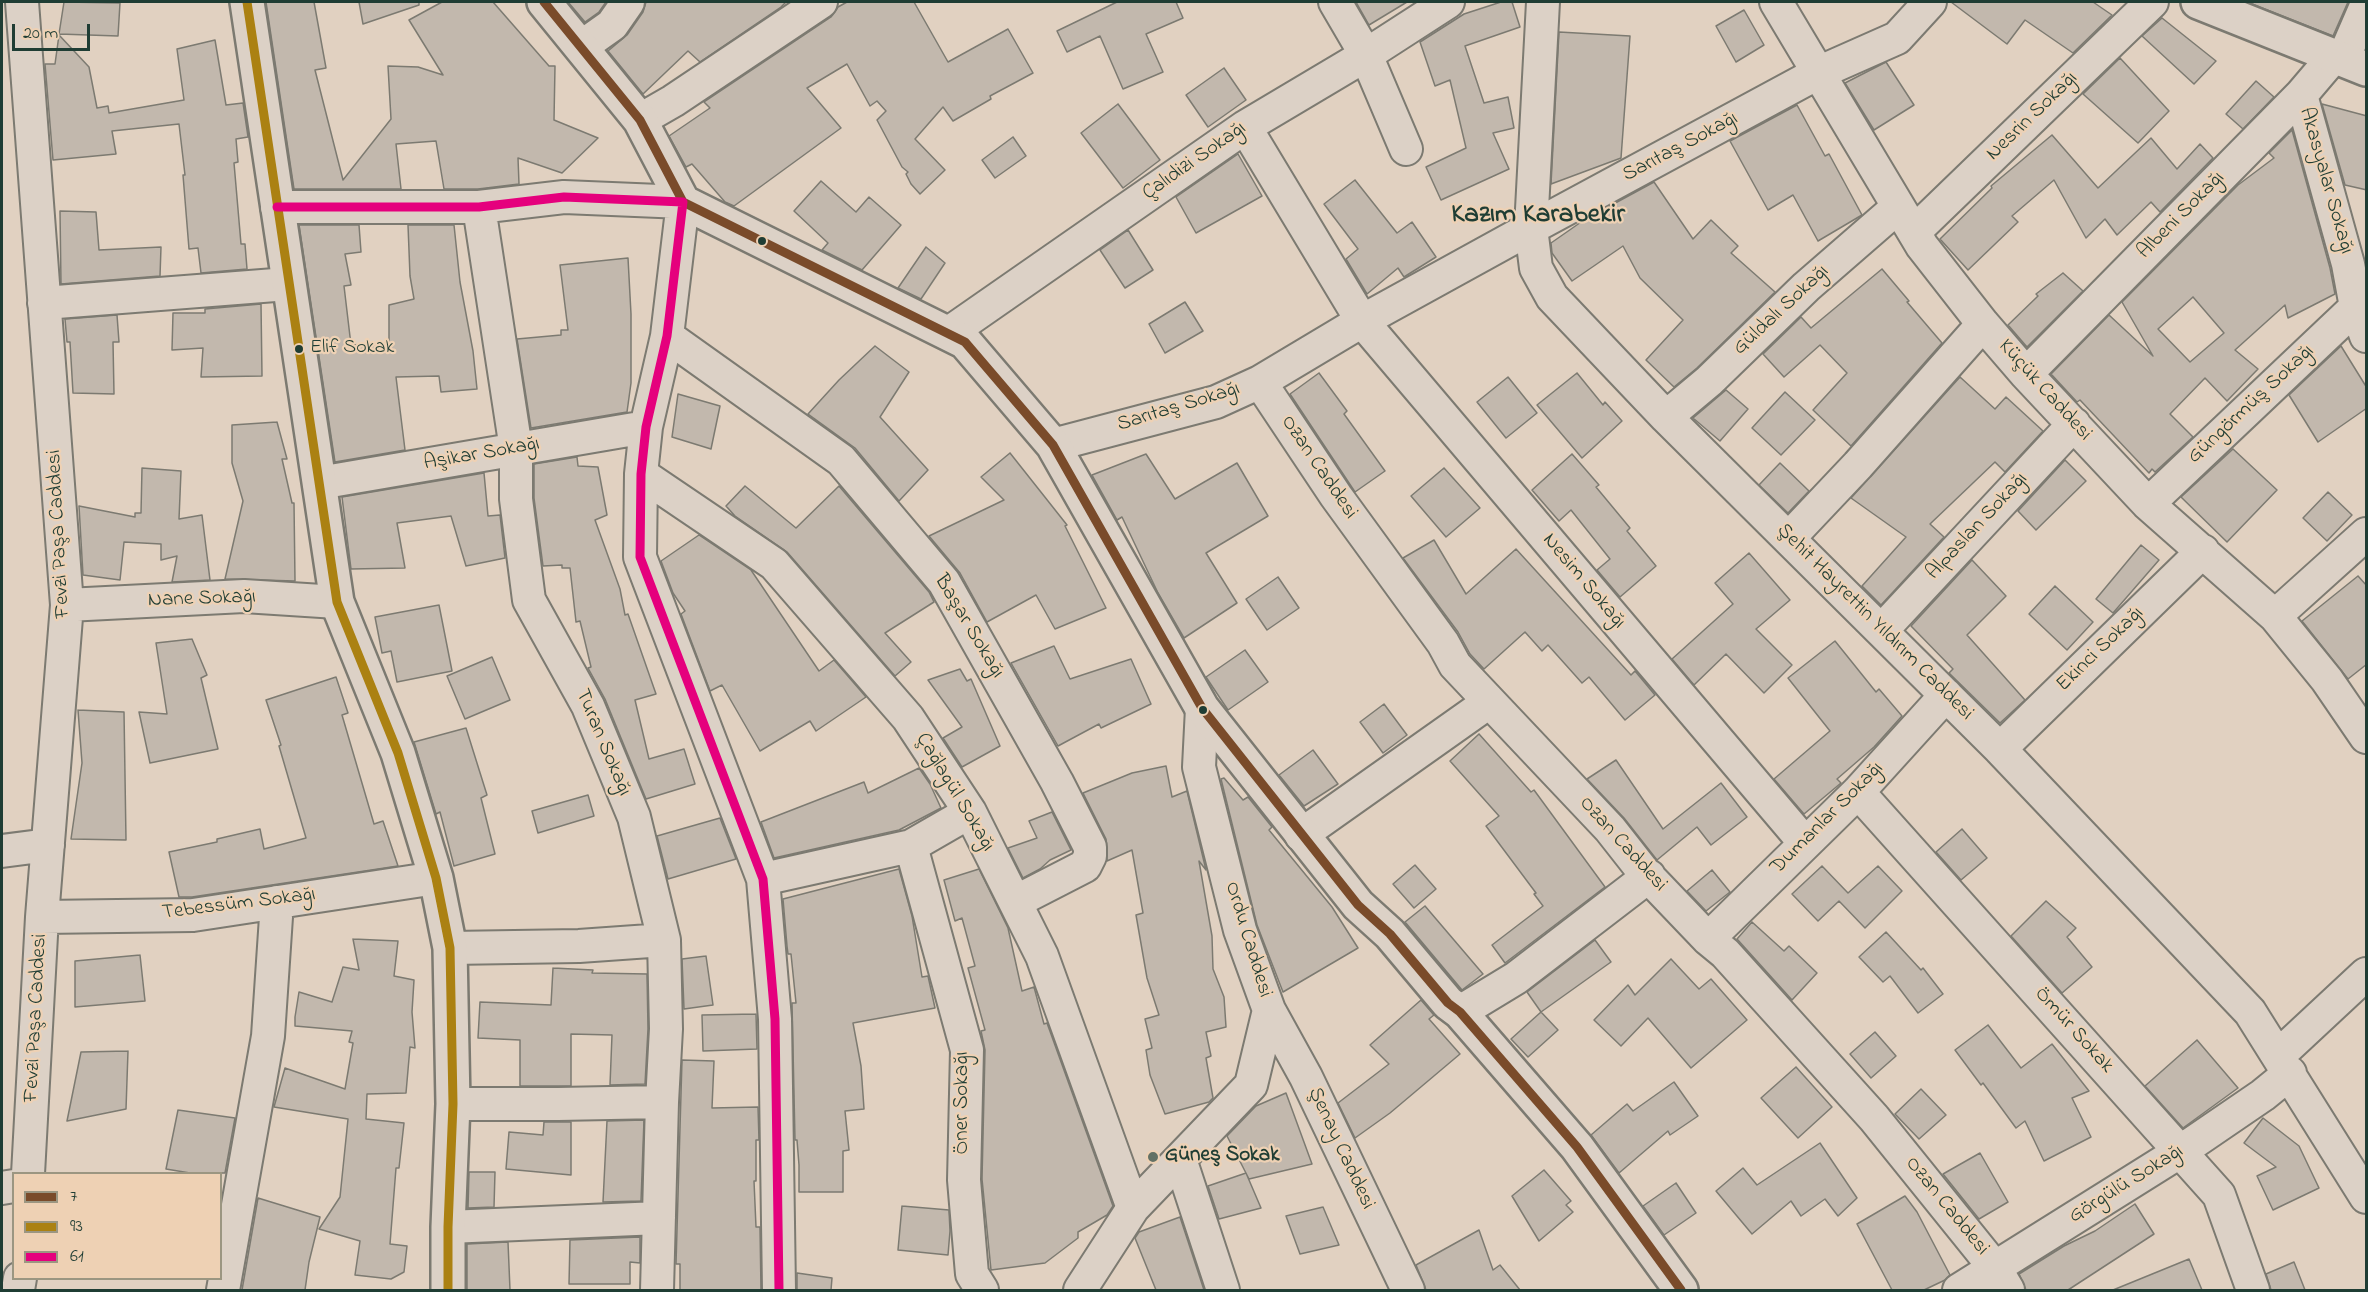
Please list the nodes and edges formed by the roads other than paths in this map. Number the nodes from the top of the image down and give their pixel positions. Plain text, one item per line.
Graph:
1 (22, 2) edge
2 (247, 2) edge
3 (544, 2) edge
4 (628, 2) edge
5 (821, 2) edge
6 (1335, 2) edge
7 (1448, 2) edge
8 (1543, 2) edge
9 (1776, 2) edge
10 (1930, 2) edge
11 (2152, 2) edge
12 (2198, 2) edge
13 (2367, 6) edge
14 (581, 47) junction
15 (1366, 55) junction
16 (2348, 61) edge
17 (1818, 74) junction
18 (2301, 95) junction
19 (640, 120) junction
20 (1245, 127) junction
21 (1406, 149) dead end
22 (683, 201) junction
23 (277, 207) junction
24 (479, 207) junction
25 (1906, 219) junction
26 (1531, 228) junction
27 (2357, 268) edge
28 (288, 284) junction
29 (44, 303) junction
30 (2356, 307) junction
31 (1362, 321) junction
32 (1983, 324) junction
33 (948, 333) junction
34 (667, 336) junction
35 (2367, 336) edge
36 (2026, 374) junction
37 (1260, 382) junction
38 (1666, 417) junction
39 (2074, 424) junction
40 (646, 427) junction
41 (1053, 446) junction
42 (516, 449) junction
43 (641, 474) junction
44 (319, 483) junction
45 (2148, 504) junction
46 (2367, 534) edge
47 (1789, 538) junction
48 (2203, 550) junction
49 (337, 602) junction
50 (67, 605) junction
51 (2275, 616) junction
52 (1882, 630) junction
53 (1946, 695) junction
54 (1489, 702) junction
55 (1202, 708) junction
56 (2367, 737) edge
57 (2000, 749) junction
58 (1858, 792) junction
59 (970, 812) junction
60 (1301, 835) junction
61 (1805, 843) junction
62 (48, 845) junction
63 (911, 846) junction
64 (2, 851) edge
65 (1649, 876) junction
66 (436, 878) junction
67 (764, 879) junction
68 (1015, 902) junction
69 (277, 903) junction
70 (42, 916) junction
71 (1707, 939) junction
72 (664, 940) junction
73 (450, 948) junction
74 (2367, 974) edge
75 (1269, 1010) junction
76 (1460, 1012) junction
77 (2284, 1064) junction
78 (662, 1102) junction
79 (453, 1104) junction
80 (2181, 1151) junction
81 (1180, 1159) junction
82 (28, 1172) edge
83 (2367, 1197) edge
84 (1133, 1208) junction
85 (658, 1218) junction
86 (448, 1227) junction
87 (2002, 1279) edge
88 (223, 1290) edge
89 (448, 1290) edge
90 (657, 1290) edge
91 (779, 1290) edge
92 (982, 1290) edge
93 (1080, 1290) edge
94 (1223, 1290) edge
95 (1408, 1290) edge
96 (1681, 1290) edge
97 (1959, 1290) edge
98 (2253, 1290) edge

1 - 29 street, Fevzi Paşa Caddesi
2 - 23 street
3 - 14 street
4 - 14 street
5 - 19 street
6 - 15 street
7 - 15 street, Çalıdizi Sokağı
8 - 26 street, Şehit Hayrettin Yıldırım Caddesi
9 - 17 street, Küçük Caddesi
10 - 17 street, Sarıtaş Sokağı
11 - 25 street, Nesrin Sokağı
12 - 16 street
13 - 16 street, Albeni Sokağı
14 - 19 street
15 - 20 street, Çalıdizi Sokağı
15 - 21 street
16 - 18 street, Albeni Sokağı
17 - 25 street, Küçük Caddesi
17 - 26 street, Sarıtaş Sokağı
18 - 27 street, Akasyalar Sokağı
18 - 36 street, Albeni Sokağı
19 - 22 street
20 - 31 street
20 - 33 street, Çalıdizi Sokağı
22 - 24 street
22 - 33 street
22 - 34 street
23 - 24 street
23 - 28 street
24 - 42 street, Turan Sokağı
25 - 32 street, Küçük Caddesi
25 - 38 street, Güldalı Sokağı
26 - 31 street, Sarıtaş Sokağı
26 - 38 street, Şehit Hayrettin Yıldırım Caddesi
27 - 30 street, Akasyalar Sokağı
28 - 29 street
28 - 44 street
29 - 50 street, Fevzi Paşa Caddesi
30 - 35 street, Akasyalar Sokağı
30 - 45 street, Güngörmüş Sokağı
31 - 37 street, Sarıtaş Sokağı
31 - 61 street, Nesim Sokağı
32 - 36 street, Küçük Caddesi
32 - 47 street
33 - 41 street
34 - 40 street
34 - 68 street, Başar Sokağı
36 - 39 street, Küçük Caddesi
37 - 41 street, Sarıtaş Sokağı
37 - 54 street, Ozan Caddesi
38 - 47 street, Şehit Hayrettin Yıldırım Caddesi
39 - 45 street, Küçük Caddesi
39 - 52 street, Alpaslan Sokağı
40 - 42 street, Aşikar Sokağı
40 - 43 street
41 - 55 street
42 - 44 street, Aşikar Sokağı
42 - 72 street, Turan Sokağı
43 - 59 street, Çağlagül Sokağı
43 - 67 street
44 - 49 street
45 - 48 street, Küçük Caddesi
46 - 51 street
47 - 52 street, Şehit Hayrettin Yıldırım Caddesi
48 - 51 street, Küçük Caddesi
48 - 57 street, Ekinci Sokağı
49 - 50 street, Nane Sokağı
49 - 66 street
50 - 62 street, Fevzi Paşa Caddesi
51 - 56 street, Küçük Caddesi
52 - 53 street, Şehit Hayrettin Yıldırım Caddesi
53 - 57 street, Şehit Hayrettin Yıldırım Caddesi
53 - 58 street, Dumanlar Sokağı
54 - 60 street
54 - 65 street, Ozan Caddesi
55 - 60 street
55 - 75 street, Ordu Caddesi
57 - 77 street, Şehit Hayrettin Yıldırım Caddesi
58 - 61 street, Dumanlar Sokağı
58 - 80 street, Ömür Sokak
59 - 63 street
59 - 68 street, Çağlagül Sokağı
60 - 76 street
61 - 71 street, Dumanlar Sokağı
62 - 64 street
62 - 70 street, Fevzi Paşa Caddesi
63 - 67 street
63 - 92 street, Öner Sokağı
65 - 71 street, Ozan Caddesi
65 - 76 street
66 - 69 street, Tebessüm Sokağı
66 - 73 street
67 - 91 street
68 - 84 street, Çağlagül Sokağı
69 - 70 street, Tebessüm Sokağı
69 - 88 street
70 - 82 street, Fevzi Paşa Caddesi
71 - 87 street, Ozan Caddesi
72 - 73 street
72 - 78 street, Turan Sokağı
73 - 79 street
74 - 77 street, Görgülü Sokağı
75 - 81 street, Ordu Caddesi
75 - 95 street, Şenay Caddesi
76 - 96 street
77 - 80 street, Görgülü Sokağı
77 - 83 street, Şehit Hayrettin Yıldırım Caddesi
78 - 79 street
78 - 85 street, Turan Sokağı
79 - 86 street
80 - 87 street, Görgülü Sokağı
80 - 98 street, Ömür Sokak
81 - 84 street, Ordu Caddesi
81 - 94 street
84 - 93 street, Ordu Caddesi
85 - 86 street
85 - 90 street, Turan Sokağı
86 - 89 street
87 - 97 street, Görgülü Sokağı

